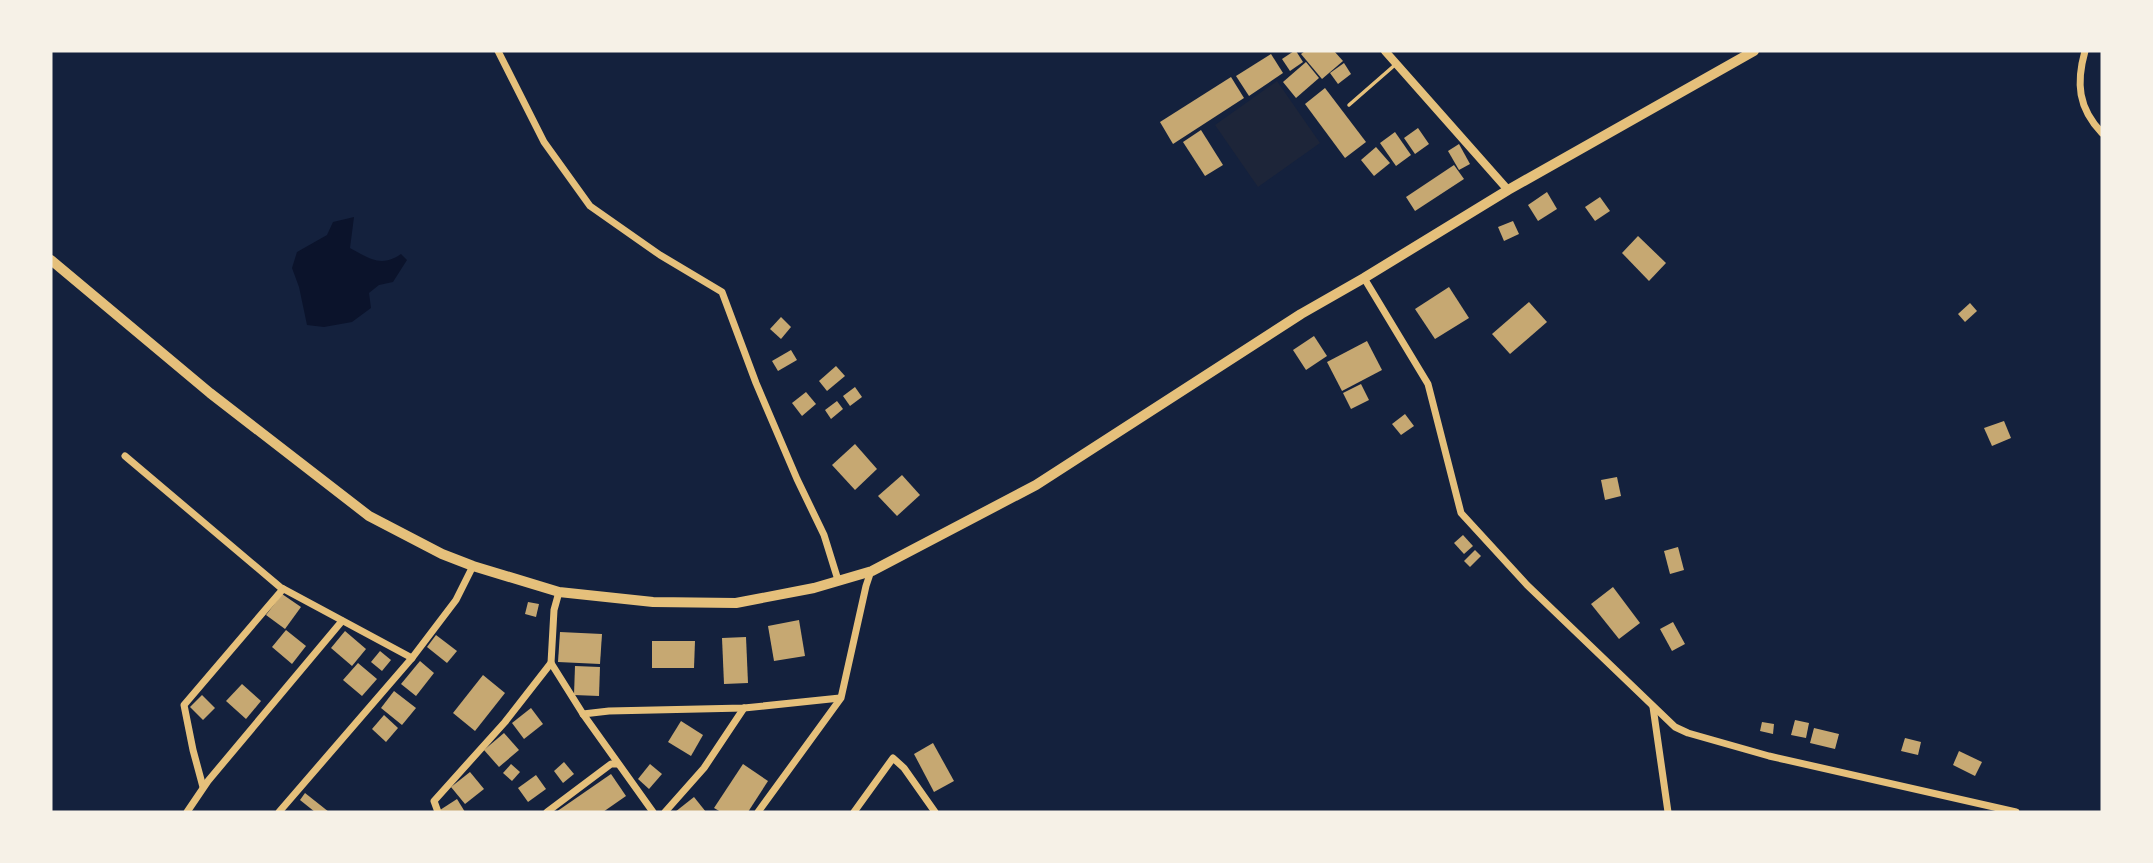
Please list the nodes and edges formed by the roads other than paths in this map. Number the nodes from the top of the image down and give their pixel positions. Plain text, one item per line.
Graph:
1 (498, 51) edge
2 (1385, 51) edge
3 (1754, 51) edge
4 (2085, 51) edge
5 (1396, 64) junction
6 (1349, 105) dead end
7 (2102, 134) edge
8 (1508, 190) junction
9 (51, 260) edge
10 (1364, 278) junction
11 (125, 456) dead end
12 (472, 566) junction
13 (872, 571) junction
14 (838, 580) junction
15 (282, 589) junction
16 (559, 592) junction
17 (342, 621) junction
18 (412, 658) junction
19 (551, 663) junction
20 (841, 698) junction
21 (1653, 706) junction
22 (744, 708) junction
23 (583, 714) junction
24 (618, 764) junction
25 (203, 788) junction
26 (187, 812) edge
27 (279, 812) edge
28 (438, 812) edge
29 (547, 812) edge
30 (653, 812) edge
31 (665, 812) edge
32 (758, 812) edge
33 (854, 812) edge
34 (935, 812) edge
35 (1668, 812) edge
36 (2016, 812) edge

1 - 14 street
2 - 5 street
3 - 8 highway
4 - 7 street
5 - 6 lane
5 - 8 street
8 - 10 highway
9 - 12 highway
10 - 13 highway
10 - 21 street
11 - 15 street
12 - 16 highway
12 - 18 street
13 - 14 highway
13 - 20 street
14 - 16 highway
15 - 17 street
15 - 25 street
16 - 19 street
17 - 18 street
17 - 25 street
18 - 27 street
19 - 23 street
19 - 28 street
20 - 22 street
20 - 32 street
21 - 35 street
21 - 36 street
22 - 23 street
22 - 31 street
23 - 24 street
24 - 29 street
24 - 30 street
25 - 26 street
33 - 34 street

